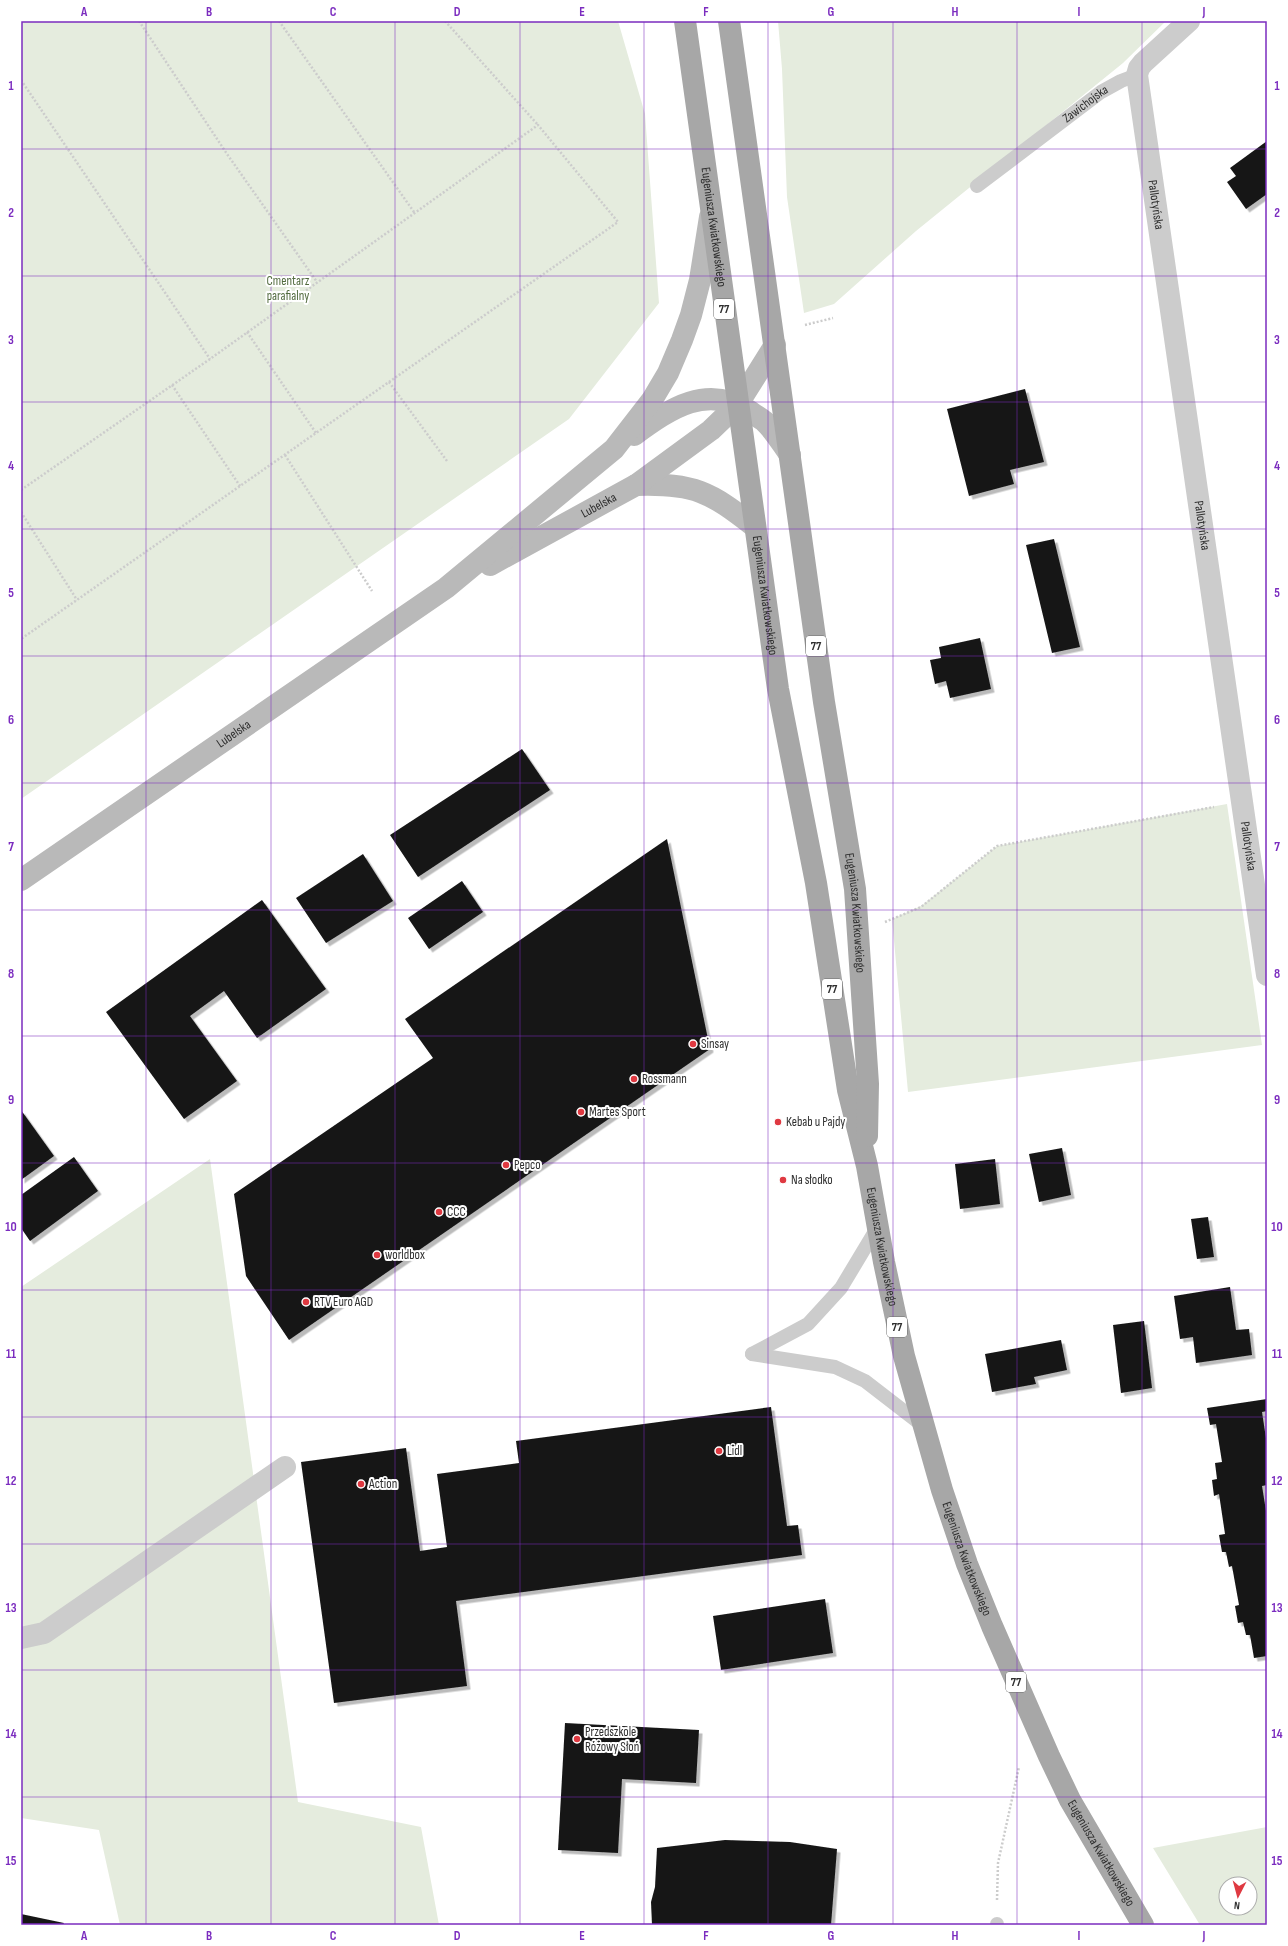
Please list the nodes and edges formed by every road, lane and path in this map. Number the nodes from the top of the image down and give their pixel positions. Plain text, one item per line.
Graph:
1 (139, 21) edge
2 (279, 21) edge
3 (445, 21) edge
4 (685, 21) edge
5 (729, 21) edge
6 (1189, 21) edge
7 (1137, 75) junction
8 (21, 80) edge
9 (538, 125) junction
10 (977, 186) dead end
11 (414, 212) junction
12 (711, 214) junction
13 (317, 282) junction
14 (833, 318) dead end
15 (805, 325) dead end
16 (247, 332) junction
17 (774, 345) junction
18 (210, 359) junction
19 (389, 382) junction
20 (172, 385) junction
21 (738, 404) junction
22 (316, 433) junction
23 (614, 449) junction
24 (285, 455) junction
25 (790, 455) junction
26 (447, 461) dead end
27 (636, 485) junction
28 (240, 486) junction
29 (21, 490) edge
30 (21, 512) edge
31 (755, 527) junction
32 (446, 588) junction
33 (372, 591) dead end
34 (77, 600) junction
35 (21, 639) edge
36 (1242, 802) junction
37 (21, 880) edge
38 (858, 929) junction
39 (1267, 975) edge
40 (867, 1166) junction
41 (877, 1228) junction
42 (922, 1425) junction
43 (285, 1467) dead end
44 (21, 1638) edge
45 (1019, 1767) dead end
46 (997, 1924) edge
47 (1142, 1925) edge

1 - 13 path
2 - 11 path
3 - 9 path
4 - 12 main road, Eugeniusza Kwiatkowskiego / 77
5 - 17 main road, Eugeniusza Kwiatkowskiego / 77
6 - 7 street
7 - 10 lane, Zawichojska
7 - 36 street, Pallotyńska
8 - 18 path
9 - 11 path
9 - 19 path
11 - 13 path
12 - 21 main road, Eugeniusza Kwiatkowskiego / 77
12 - 23 main road, Lubelska
13 - 16 path
14 - 15 path
16 - 18 path
16 - 22 path
17 - 21 main road, Lubelska
17 - 25 main road, Eugeniusza Kwiatkowskiego / 77
18 - 20 path
19 - 22 path
19 - 26 path
20 - 28 path
20 - 29 path
21 - 23 main road, Lubelska
21 - 25 main road, Lubelska
21 - 27 main road, Lubelska
21 - 31 main road, Eugeniusza Kwiatkowskiego / 77
22 - 24 path
23 - 32 main road, Lubelska
24 - 28 path
24 - 33 path
25 - 38 main road, Eugeniusza Kwiatkowskiego / 77
27 - 31 main road
27 - 32 main road, Lubelska
28 - 34 path
30 - 34 path
31 - 40 main road, Eugeniusza Kwiatkowskiego / 77
32 - 37 main road, Lubelska
34 - 35 path
36 - 38 path
36 - 39 street, Pallotyńska
38 - 40 main road, Eugeniusza Kwiatkowskiego / 77
40 - 41 main road, Eugeniusza Kwiatkowskiego / 77
41 - 42 main road, Eugeniusza Kwiatkowskiego / 77
41 - 42 lane
42 - 47 main road, Eugeniusza Kwiatkowskiego / 77
43 - 44 street
45 - 46 path

